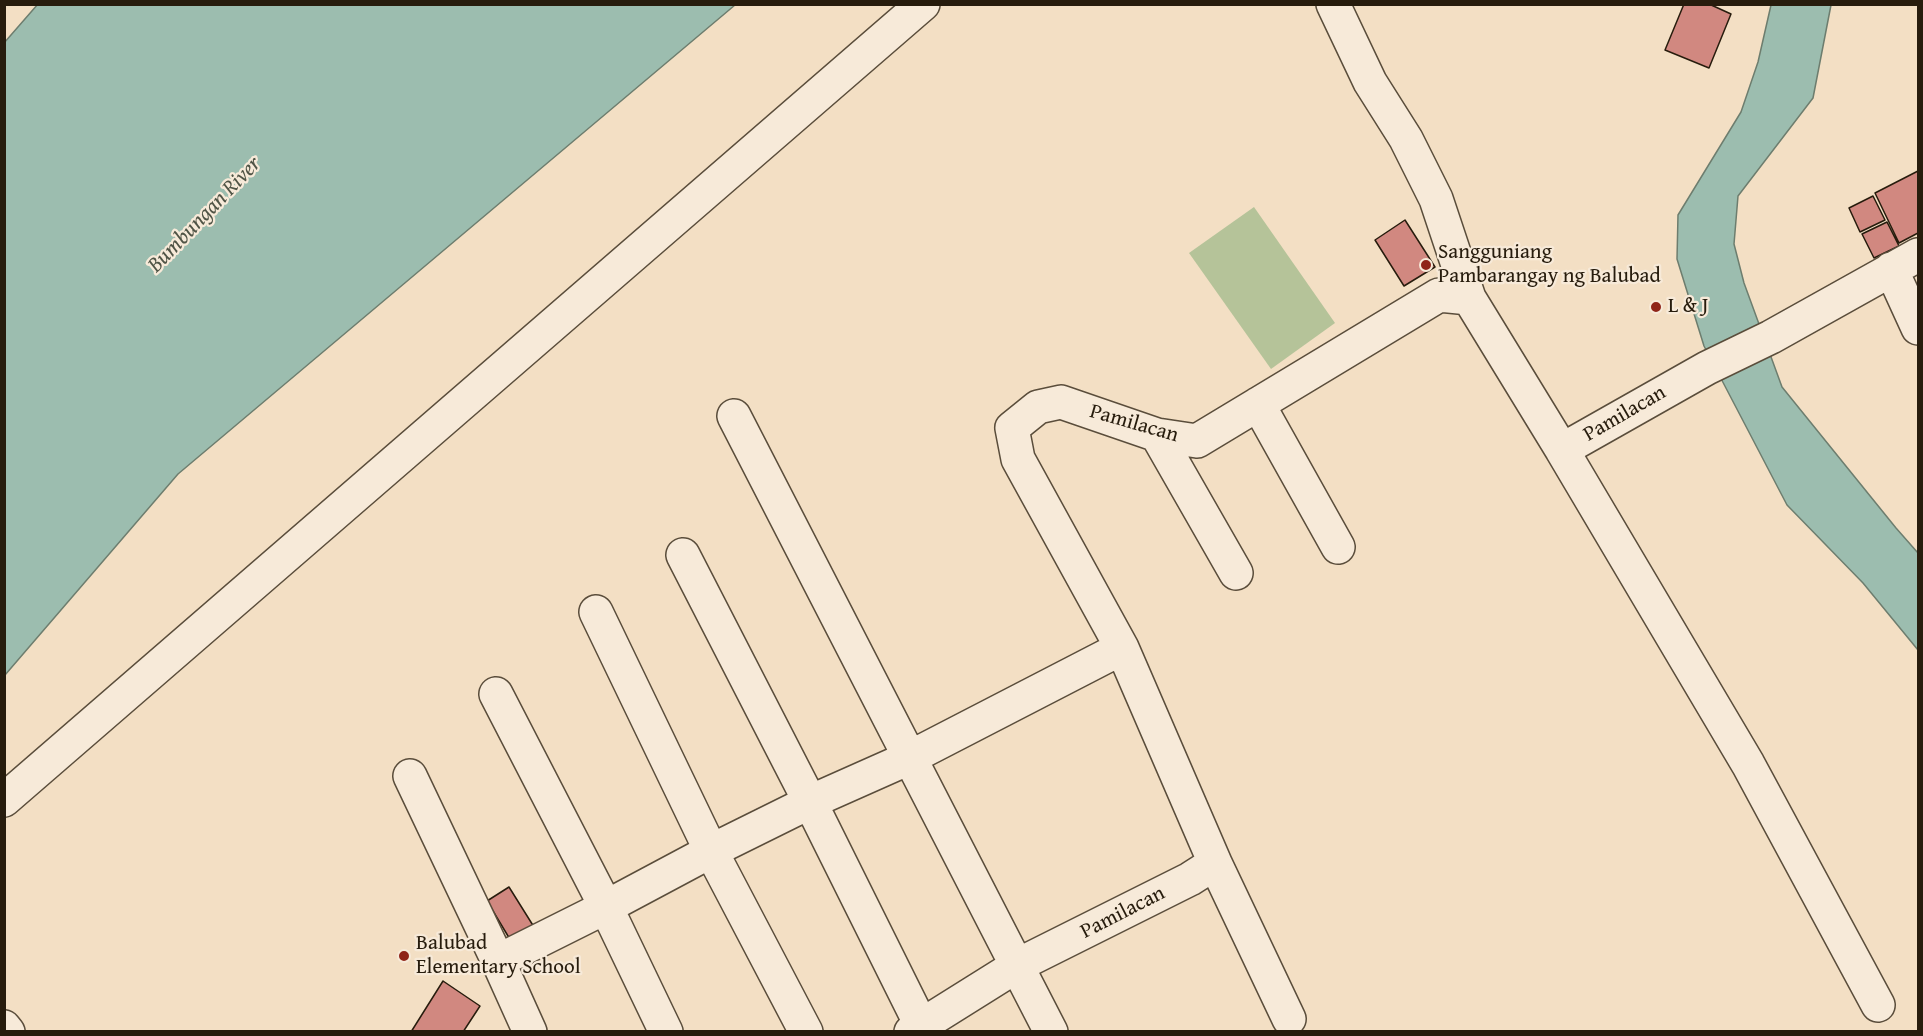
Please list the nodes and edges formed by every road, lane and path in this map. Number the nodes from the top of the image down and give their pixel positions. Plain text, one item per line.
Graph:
1 (923, 4) edge
2 (1333, 4) edge
3 (1905, 262) edge
4 (1469, 298) junction
5 (1918, 328) edge
6 (1258, 404) junction
7 (734, 416) dead end
8 (1156, 435) junction
9 (1562, 450) junction
10 (1338, 547) dead end
11 (683, 555) dead end
12 (1236, 573) dead end
13 (596, 612) dead end
14 (1122, 648) junction
15 (496, 694) dead end
16 (909, 758) junction
17 (410, 776) dead end
18 (4, 800) edge
19 (810, 802) junction
20 (711, 851) junction
21 (1215, 863) junction
22 (606, 907) junction
23 (498, 961) junction
24 (1018, 965) junction
25 (1878, 1005) dead end
26 (1288, 1019) dead end
27 (4, 1027) edge
28 (916, 1028) edge
29 (8, 1032) edge
30 (531, 1032) edge
31 (666, 1032) edge
32 (806, 1032) edge
33 (1052, 1032) edge

1 - 18 street
2 - 4 street
3 - 5 street
3 - 9 street, Pamilacan
4 - 6 street, Pamilacan
4 - 9 street, Pamilacan
6 - 8 street, Pamilacan
6 - 10 street
7 - 16 street
8 - 12 street
8 - 14 street, Pamilacan
9 - 25 street
11 - 19 street
13 - 20 street
14 - 16 street
14 - 21 street, Pamilacan
15 - 22 street
16 - 19 street
16 - 24 street
17 - 23 street
19 - 20 street
19 - 28 street
20 - 22 street
20 - 32 street
21 - 24 street, Pamilacan
21 - 26 street
22 - 23 street
22 - 31 street
23 - 30 street
24 - 28 street, Pamilacan
24 - 33 street
27 - 29 street

